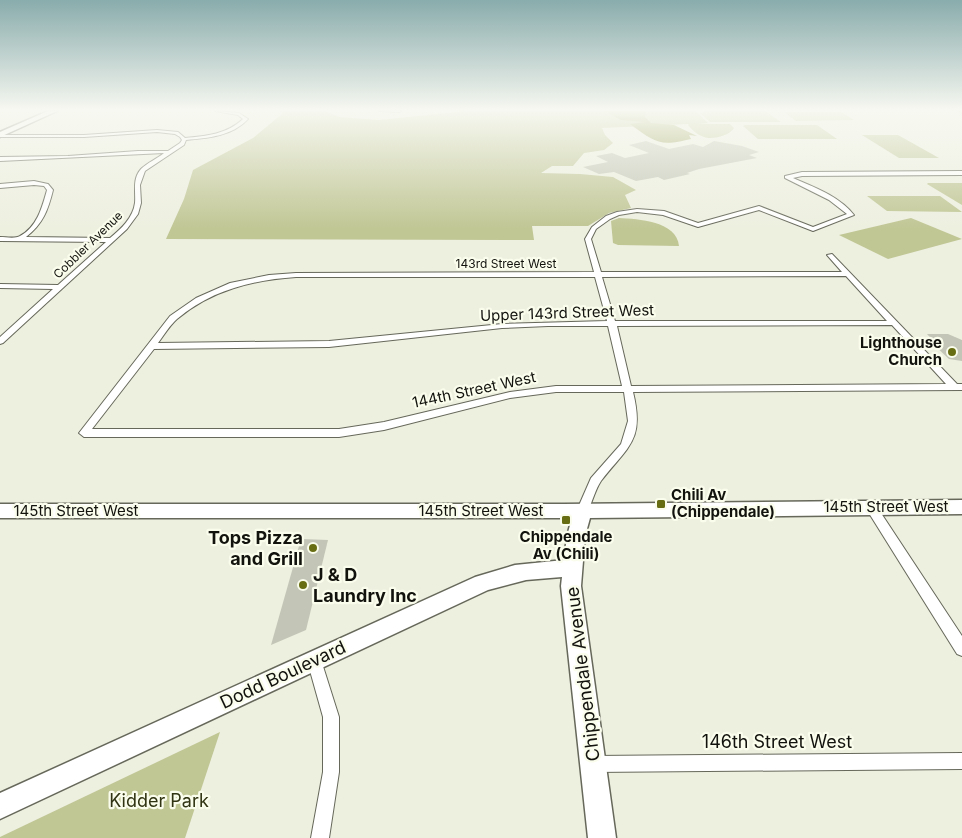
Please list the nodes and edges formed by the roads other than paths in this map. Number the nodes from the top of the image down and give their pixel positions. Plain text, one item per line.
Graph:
1 (171, 150) edge
2 (168, 152) junction
3 (0, 159) edge
4 (962, 174) edge
5 (0, 186) edge
6 (0, 239) edge
7 (20, 239) junction
8 (112, 240) junction
9 (830, 255) dead end
10 (849, 274) junction
11 (598, 275) junction
12 (0, 286) edge
13 (60, 287) junction
14 (895, 323) junction
15 (612, 324) junction
16 (0, 341) edge
17 (151, 346) junction
18 (958, 387) edge
19 (627, 388) junction
20 (84, 433) joint
21 (871, 507) junction
22 (962, 507) edge
23 (583, 510) junction
24 (0, 511) edge
25 (572, 568) junction
26 (962, 649) edge
27 (314, 660) junction
28 (962, 761) edge
29 (593, 764) junction
30 (0, 806) edge
31 (320, 838) edge
32 (602, 838) edge

1 - 2 street, Cobbler Avenue
2 - 3 street
2 - 8 street, Cobbler Avenue
4 - 11 street
5 - 7 street
6 - 7 street
7 - 8 street
8 - 13 street, Cobbler Avenue
9 - 10 street
10 - 11 street, 143rd Street West
10 - 14 street
11 - 15 street
11 - 17 street, 143rd Street West
12 - 13 street
13 - 16 street, Cobbler Avenue
14 - 15 street, Upper 143rd Street West
14 - 18 street
15 - 17 street, Upper 143rd Street West
15 - 19 street
17 - 20 street, 143rd Street West
18 - 19 street, 144th Street West
19 - 20 street, 144th Street West
19 - 23 street
21 - 22 street, 145th Street West
21 - 23 street, 145th Street West
21 - 26 street
23 - 24 street, 145th Street West
23 - 25 street, Chippendale Avenue
25 - 27 street, Dodd Boulevard
25 - 29 street, Chippendale Avenue
27 - 30 street, Dodd Boulevard
27 - 31 street
28 - 29 street, 146th Street West
29 - 32 street, Chippendale Avenue

